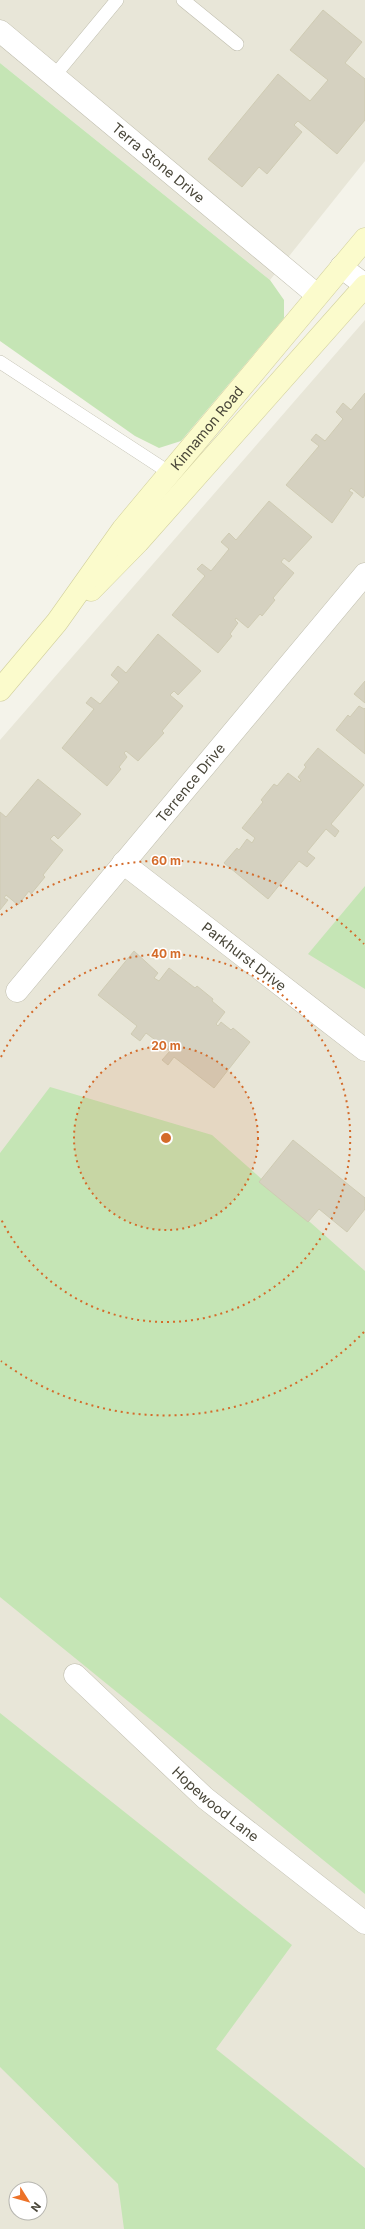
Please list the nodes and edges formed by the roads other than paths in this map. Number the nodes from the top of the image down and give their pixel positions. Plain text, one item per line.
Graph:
1 (117, 0) edge
2 (183, 0) edge
3 (0, 31) edge
4 (237, 44) dead end
5 (55, 76) junction
6 (365, 239) edge
7 (341, 267) junction
8 (365, 286) edge
9 (317, 295) junction
10 (0, 362) edge
11 (170, 473) junction
12 (365, 574) edge
13 (57, 622) junction
14 (0, 690) edge
15 (123, 863) junction
16 (17, 991) dead end
17 (365, 1050) edge
18 (76, 1675) dead end
19 (365, 1923) edge

1 - 5 lane
2 - 4 lane
3 - 5 street, Terra Stone Drive
5 - 9 street, Terra Stone Drive
6 - 7 main road, Kinnamon Road
7 - 8 street
7 - 9 main road, Kinnamon Road
8 - 13 main road, Kinnamon Road
9 - 11 main road, Kinnamon Road
10 - 11 lane
11 - 13 main road, Kinnamon Road
12 - 15 street, Terrence Drive
13 - 14 main road, Kinnamon Road
15 - 16 street, Terrence Drive
15 - 17 street, Parkhurst Drive
18 - 19 street, Hopewood Lane

